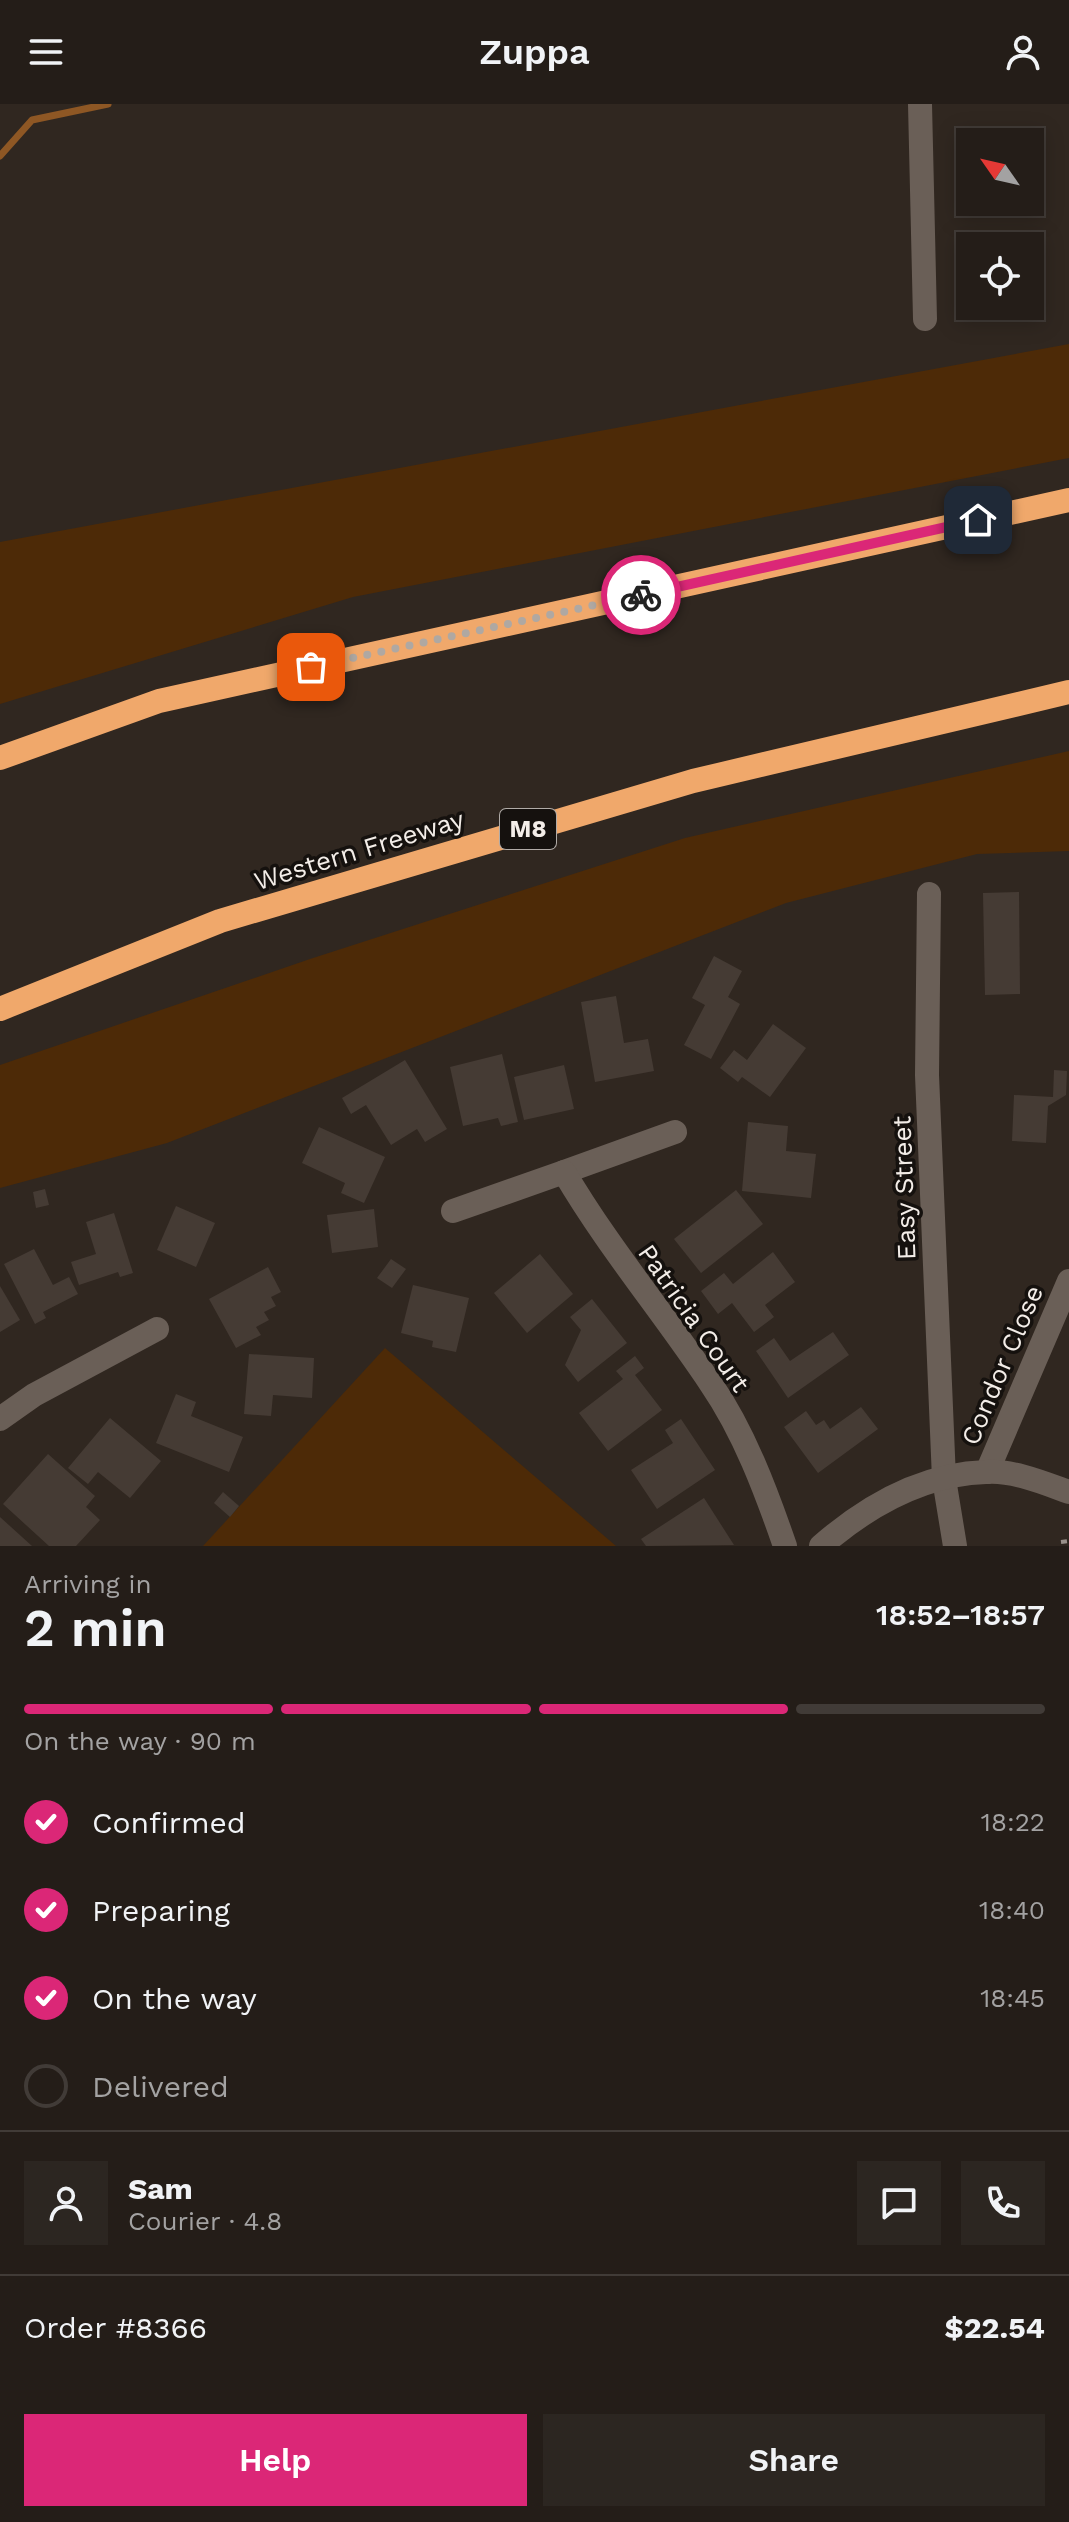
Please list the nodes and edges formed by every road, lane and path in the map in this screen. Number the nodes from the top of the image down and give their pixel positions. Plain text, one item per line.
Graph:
1 (920, 104) edge
2 (925, 319) dead end
3 (1069, 500) edge
4 (1069, 692) edge
5 (0, 758) edge
6 (929, 894) dead end
7 (0, 1009) edge
8 (675, 1132) dead end
9 (564, 1172) junction
10 (453, 1211) dead end
11 (1069, 1281) edge
12 (157, 1329) dead end
13 (0, 1419) edge
14 (987, 1472) junction
15 (944, 1479) junction
16 (1069, 1492) edge
17 (1069, 1541) edge
18 (1061, 1542) dead end
19 (785, 1546) edge
20 (821, 1546) edge
21 (955, 1546) edge

1 - 2 street
3 - 5 highway
4 - 7 highway, Western Freeway / M8
6 - 15 street, Easy Street
8 - 9 street
9 - 10 street
9 - 19 street, Patricia Court
11 - 14 street, Condor Close
12 - 13 street
14 - 15 street
14 - 16 street
15 - 20 street
15 - 21 street, Easy Street
17 - 18 path

